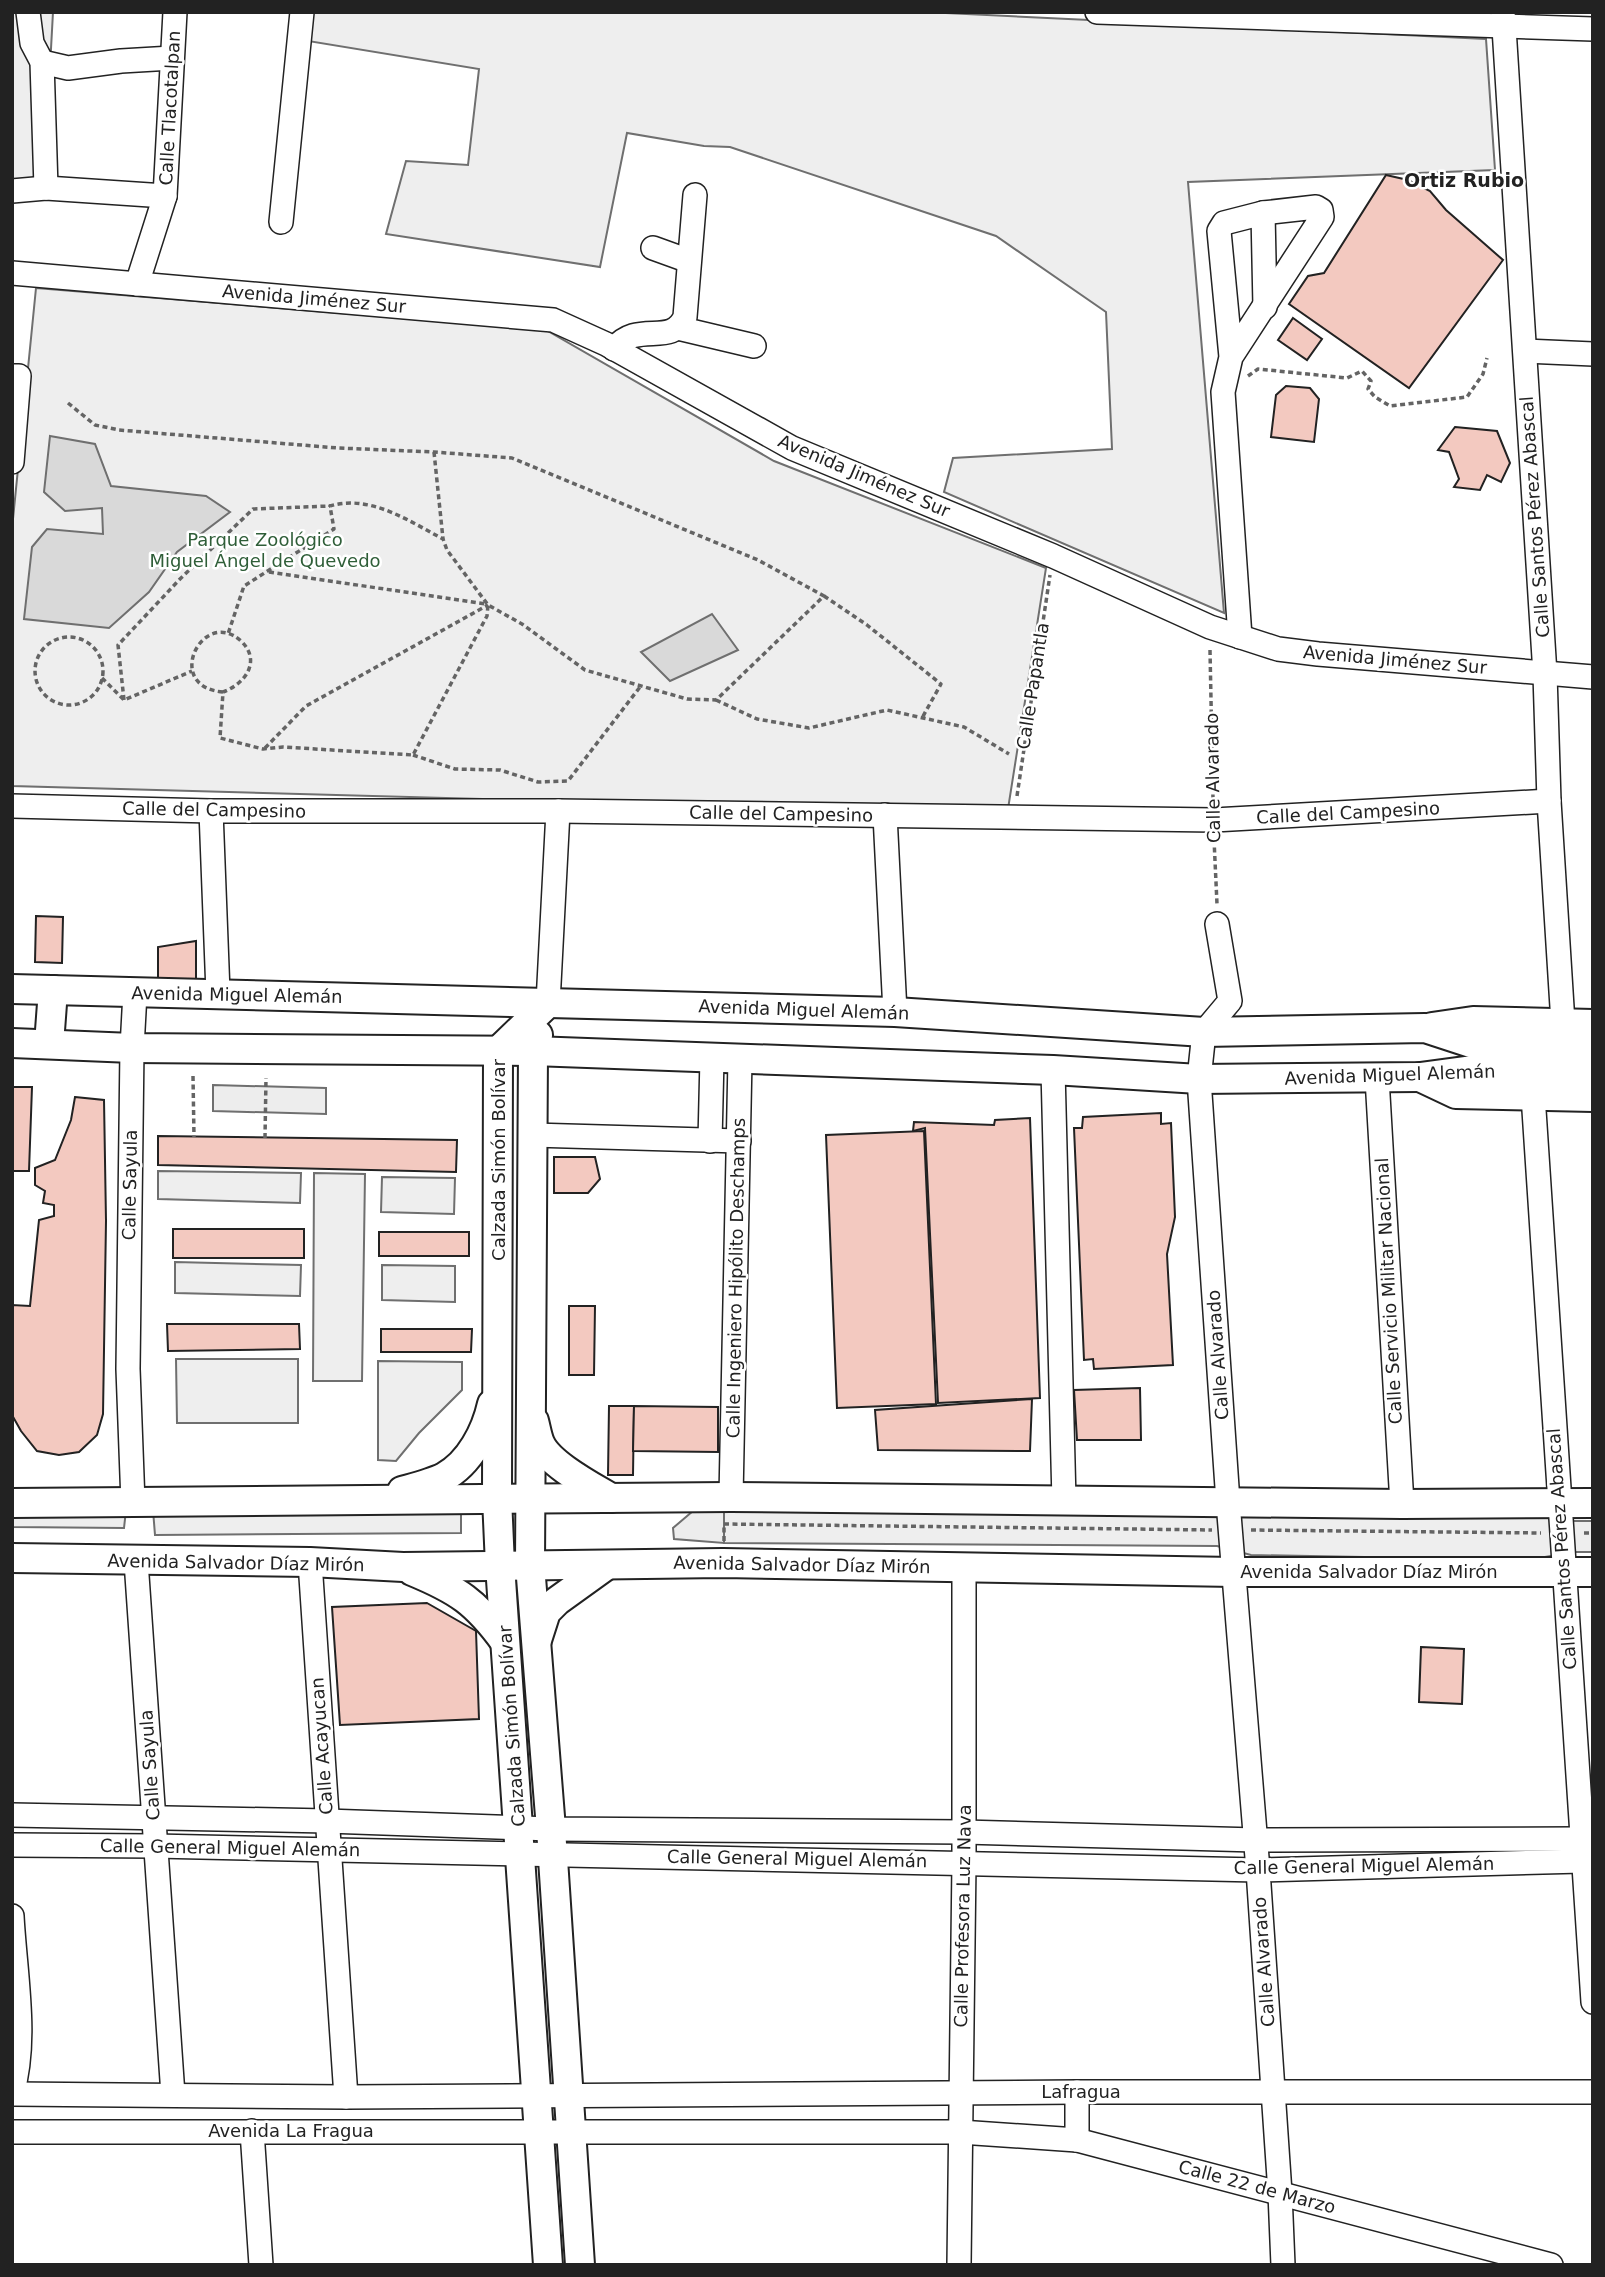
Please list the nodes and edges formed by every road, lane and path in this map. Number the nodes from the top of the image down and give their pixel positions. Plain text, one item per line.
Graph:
1 (28, 12) edge
2 (175, 12) edge
3 (302, 12) edge
4 (1097, 12) edge
5 (1175, 14) edge
6 (1503, 18) edge
7 (1593, 29) edge
8 (172, 58) junction
9 (42, 62) junction
10 (46, 188) junction
11 (12, 191) edge
12 (695, 195) dead end
13 (165, 196) junction
14 (1263, 213) junction
15 (281, 222) dead end
16 (653, 248) dead end
17 (689, 261) junction
18 (12, 273) edge
19 (137, 284) junction
20 (1265, 307) junction
21 (678, 328) junction
22 (754, 346) dead end
23 (614, 349) junction
24 (1525, 351) junction
25 (1593, 354) edge
26 (1230, 357) junction
27 (1487, 358) dead end
28 (12, 376) edge
29 (1223, 392) junction
30 (68, 403) dead end
31 (434, 452) junction
32 (12, 462) edge
33 (330, 506) junction
34 (443, 538) junction
35 (1053, 556) junction
36 (267, 571) junction
37 (824, 596) junction
38 (488, 604) junction
39 (1210, 626) junction
40 (228, 634) junction
41 (1240, 638) junction
42 (192, 671) junction
43 (1545, 674) junction
44 (1593, 677) edge
45 (102, 678) junction
46 (641, 686) junction
47 (223, 692) junction
48 (124, 700) junction
49 (716, 700) junction
50 (922, 718) junction
51 (263, 750) junction
52 (1009, 754) dead end
53 (413, 755) junction
54 (1549, 801) junction
55 (12, 806) edge
56 (211, 811) junction
57 (558, 811) junction
58 (885, 816) junction
59 (1014, 817) junction
60 (1214, 820) junction
61 (1217, 924) joint
62 (12, 989) edge
63 (53, 990) junction
64 (135, 993) junction
65 (218, 993) junction
66 (548, 1003) junction
67 (895, 1012) junction
68 (1563, 1023) junction
69 (1593, 1024) edge
70 (1425, 1028) junction
71 (1204, 1032) junction
72 (12, 1043) edge
73 (49, 1044) junction
74 (132, 1048) junction
75 (1593, 1049) edge
76 (498, 1051) junction
77 (533, 1051) junction
78 (712, 1058) junction
79 (740, 1059) junction
80 (1053, 1070) junction
81 (1593, 1073) edge
82 (194, 1076) dead end
83 (1377, 1077) junction
84 (1420, 1077) junction
85 (266, 1078) dead end
86 (1199, 1079) junction
87 (1532, 1096) junction
88 (1593, 1097) edge
89 (533, 1135) junction
90 (194, 1137) dead end
91 (265, 1138) dead end
92 (710, 1141) junction
93 (739, 1141) junction
94 (498, 1377) junction
95 (530, 1408) junction
96 (498, 1498) junction
97 (530, 1498) junction
98 (611, 1498) junction
99 (376, 1500) junction
100 (1064, 1501) junction
101 (1228, 1502) junction
102 (12, 1503) edge
103 (133, 1503) junction
104 (1559, 1503) junction
105 (1593, 1503) edge
106 (1402, 1504) junction
107 (727, 1512) junction
108 (1231, 1530) junction
109 (1561, 1533) junction
110 (1593, 1533) edge
111 (724, 1544) dead end
112 (12, 1558) edge
113 (136, 1561) junction
114 (310, 1562) junction
115 (500, 1565) junction
116 (530, 1565) junction
117 (607, 1565) junction
118 (403, 1567) junction
119 (964, 1567) junction
120 (1234, 1572) junction
121 (1563, 1572) junction
122 (1593, 1572) edge
123 (536, 1642) junction
124 (505, 1643) junction
125 (12, 1815) edge
126 (154, 1817) junction
127 (327, 1821) junction
128 (964, 1832) junction
129 (1256, 1840) junction
130 (520, 1841) junction
131 (552, 1842) junction
132 (12, 1845) edge
133 (155, 1846) junction
134 (329, 1850) junction
135 (1581, 1850) junction
136 (964, 1862) junction
137 (1258, 1870) junction
138 (12, 1916) edge
139 (1593, 2002) edge
140 (1077, 2092) junction
141 (1273, 2092) junction
142 (1593, 2092) edge
143 (961, 2093) junction
144 (12, 2094) edge
145 (173, 2095) junction
146 (570, 2096) junction
147 (537, 2097) junction
148 (346, 2098) junction
149 (539, 2130) junction
150 (571, 2130) junction
151 (252, 2131) junction
152 (12, 2132) edge
153 (960, 2132) junction
154 (1077, 2140) junction
155 (1280, 2193) junction
156 (261, 2265) edge
157 (548, 2265) edge
158 (580, 2265) edge
159 (959, 2265) edge
160 (1283, 2265) edge
161 (1550, 2265) edge

1 - 9 street
2 - 8 street, Calle Tlacotalpan
3 - 15 street
4 - 5 street
5 - 6 street
6 - 7 street
6 - 24 street, Calle Santos Pérez Abascal
8 - 9 street
8 - 13 street, Calle Tlacotalpan
9 - 10 street
10 - 11 street
10 - 13 street
12 - 17 street
13 - 19 street, Calle Tlacotalpan
14 - 20 street
14 - 20 street
14 - 26 street
16 - 17 street
17 - 21 street
18 - 19 street, Avenida Jiménez Sur
19 - 23 street, Avenida Jiménez Sur
20 - 26 street
21 - 22 street
21 - 23 street
23 - 35 street, Avenida Jiménez Sur
24 - 25 street
24 - 43 street, Calle Santos Pérez Abascal
26 - 29 street
27 - 29 path
28 - 32 street
29 - 41 street
30 - 31 path
31 - 34 path
31 - 37 path
33 - 34 path
33 - 36 path
33 - 48 path
34 - 38 path
35 - 39 street, Avenida Jiménez Sur
35 - 59 path, Calle Papantla
36 - 38 path
36 - 40 path
37 - 49 path
37 - 50 path
38 - 46 path
38 - 51 path
38 - 53 path
39 - 41 street, Avenida Jiménez Sur
39 - 60 path, Calle Alvarado
40 - 42 path
40 - 47 path
41 - 43 street, Avenida Jiménez Sur
42 - 47 path
42 - 48 path
43 - 44 street, Avenida Jiménez Sur
43 - 54 street, Calle Santos Pérez Abascal
45 - 45 path
45 - 48 path
46 - 49 path
46 - 53 path
47 - 51 path
49 - 50 path
50 - 52 path
51 - 53 path
54 - 60 street, Calle del Campesino
54 - 68 street, Calle Santos Pérez Abascal
55 - 56 street, Calle del Campesino
56 - 57 street, Calle del Campesino
56 - 65 street
57 - 58 street, Calle del Campesino
57 - 66 street
58 - 59 street, Calle del Campesino
58 - 67 street
59 - 60 street, Calle del Campesino
60 - 61 path, Calle Alvarado
61 - 71 street
62 - 63 main road, Avenida Miguel Alemán
63 - 64 main road, Avenida Miguel Alemán
63 - 73 main road
64 - 65 main road, Avenida Miguel Alemán
64 - 74 street, Calle Sayula
65 - 66 main road, Avenida Miguel Alemán
66 - 67 main road, Avenida Miguel Alemán
66 - 76 main road, Calzada Simón Bolívar
66 - 77 main road, Calzada Simón Bolívar
67 - 71 main road, Avenida Miguel Alemán
68 - 69 main road
68 - 70 main road
70 - 71 main road, Avenida Miguel Alemán
70 - 75 main road, Avenida Miguel Alemán
71 - 86 street, Calle Alvarado
72 - 73 main road, Avenida Miguel Alemán
73 - 74 main road, Avenida Miguel Alemán
74 - 76 main road, Avenida Miguel Alemán
74 - 103 street, Calle Sayula
76 - 77 main road, Avenida Miguel Alemán
76 - 94 main road, Calzada Simón Bolívar
77 - 78 main road, Avenida Miguel Alemán
77 - 89 main road, Calzada Simón Bolívar
78 - 79 main road, Avenida Miguel Alemán
78 - 92 street
79 - 80 main road, Avenida Miguel Alemán
79 - 93 street, Calle Ingeniero Hipólito Deschamps
80 - 86 main road, Avenida Miguel Alemán
80 - 100 street
81 - 84 main road, Avenida Miguel Alemán
82 - 90 path
83 - 84 main road, Avenida Miguel Alemán
83 - 86 main road, Avenida Miguel Alemán
83 - 106 street, Calle Servicio Militar Nacional
84 - 87 main road
85 - 91 path
86 - 101 street, Calle Alvarado
87 - 88 main road
87 - 104 street, Calle Santos Pérez Abascal
89 - 92 street
89 - 95 main road, Calzada Simón Bolívar
92 - 93 street
93 - 107 street, Calle Ingeniero Hipólito Deschamps
94 - 96 main road, Calzada Simón Bolívar
94 - 99 main road
95 - 97 main road, Calzada Simón Bolívar
95 - 98 main road
96 - 97 main road
96 - 99 main road
96 - 115 main road, Calzada Simón Bolívar
97 - 98 main road
97 - 116 main road, Calzada Simón Bolívar
98 - 107 main road
99 - 103 main road
100 - 101 main road
100 - 107 main road
101 - 106 main road
101 - 108 street, Calle Alvarado
102 - 103 main road
104 - 105 main road
104 - 106 main road
104 - 109 street, Calle Santos Pérez Abascal
107 - 108 path
107 - 111 path
108 - 109 path
108 - 120 street, Calle Alvarado
109 - 110 path
109 - 121 street, Calle Santos Pérez Abascal
112 - 113 main road, Avenida Salvador Díaz Mirón
113 - 114 main road, Avenida Salvador Díaz Mirón
113 - 126 street, Calle Sayula
114 - 118 main road, Avenida Salvador Díaz Mirón
114 - 127 street, Calle Acayucan
115 - 116 main road, Avenida Salvador Díaz Mirón
115 - 118 main road, Avenida Salvador Díaz Mirón
115 - 124 main road, Calzada Simón Bolívar
116 - 117 main road, Avenida Salvador Díaz Mirón
116 - 123 main road, Calzada Simón Bolívar
117 - 119 main road, Avenida Salvador Díaz Mirón
117 - 123 main road
118 - 124 main road
119 - 120 main road, Avenida Salvador Díaz Mirón
119 - 128 street, Calle Profesora Luz Nava
120 - 121 main road, Avenida Salvador Díaz Mirón
120 - 129 street, Calle Alvarado
121 - 122 main road, Avenida Salvador Díaz Mirón
121 - 135 street, Calle Santos Pérez Abascal
123 - 131 main road, Calzada Simón Bolívar
124 - 130 main road, Calzada Simón Bolívar
125 - 126 street, Calle General Miguel Alemán
126 - 127 street, Calle General Miguel Alemán
126 - 133 street, Calle Sayula
127 - 130 street, Calle General Miguel Alemán
127 - 134 street, Calle Acayucan
128 - 129 street, Calle General Miguel Alemán
128 - 131 street, Calle General Miguel Alemán
128 - 136 street, Calle Profesora Luz Nava
129 - 135 street, Calle General Miguel Alemán
129 - 137 street, Calle Alvarado
130 - 131 street, Calle General Miguel Alemán
130 - 134 street, Calle General Miguel Alemán
130 - 147 main road, Calzada Simón Bolívar
131 - 136 street, Calle General Miguel Alemán
131 - 146 main road, Calzada Simón Bolívar
132 - 133 street, Calle General Miguel Alemán
133 - 134 street, Calle General Miguel Alemán
133 - 145 street, Calle Sayula
134 - 148 street, Calle Acayucan
135 - 137 street, Calle General Miguel Alemán
135 - 139 street, Calle Santos Pérez Abascal
136 - 137 street, Calle General Miguel Alemán
136 - 143 street, Calle Profesora Luz Nava
137 - 141 street, Calle Alvarado
138 - 144 street
140 - 141 street, Lafragua
140 - 143 street, Lafragua
140 - 154 street
141 - 142 street, Lafragua
141 - 155 street, Calle Alvarado
143 - 146 street, Lafragua
143 - 153 street, Calle Profesora Luz Nava
144 - 145 street, Avenida La Fragua
145 - 148 street, Avenida La Fragua
146 - 147 street, Avenida La Fragua
146 - 150 main road, Calzada Simón Bolívar
147 - 148 street, Avenida La Fragua
147 - 149 main road, Calzada Simón Bolívar
149 - 150 street, Avenida La Fragua
149 - 151 street, Avenida La Fragua
149 - 157 main road, Calzada Simón Bolívar
150 - 153 street
150 - 158 main road, Calzada Simón Bolívar
151 - 152 street, Avenida La Fragua
151 - 156 street
153 - 154 street, Calle 22 de Marzo
153 - 159 street, Calle Profesora Luz Nava
154 - 155 street, Calle 22 de Marzo
155 - 160 street, Calle Alvarado
155 - 161 street, Calle 22 de Marzo

